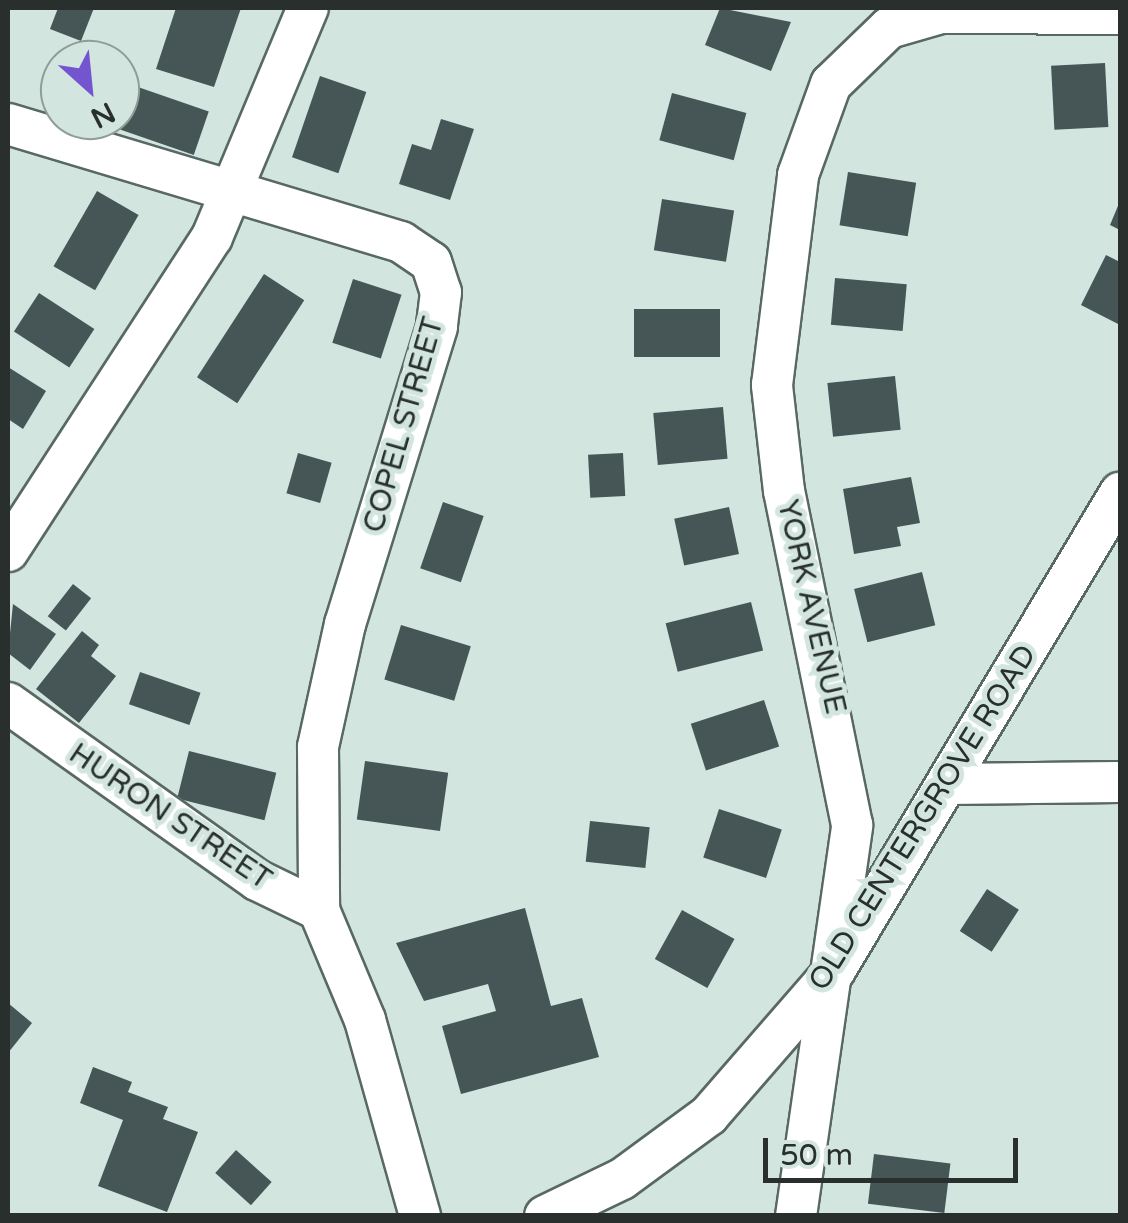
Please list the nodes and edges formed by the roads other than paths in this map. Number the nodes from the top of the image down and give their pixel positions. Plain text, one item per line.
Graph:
1 (308, 8) edge
2 (1120, 14) edge
3 (8, 124) edge
4 (234, 193) junction
5 (1120, 493) edge
6 (8, 551) edge
7 (8, 703) edge
8 (1120, 782) edge
9 (947, 784) junction
10 (319, 910) junction
11 (836, 970) junction
12 (420, 1216) edge
13 (545, 1216) edge
14 (796, 1216) edge

1 - 4 street
2 - 11 street, YORK AVENUE
3 - 4 street, COPEL STREET
4 - 6 street
4 - 10 street, COPEL STREET
5 - 9 street, OLD CENTERGROVE ROAD
7 - 10 street, HURON STREET
8 - 9 street
9 - 11 street, OLD CENTERGROVE ROAD
10 - 12 street
11 - 13 street, OLD CENTERGROVE ROAD
11 - 14 street, YORK AVENUE

